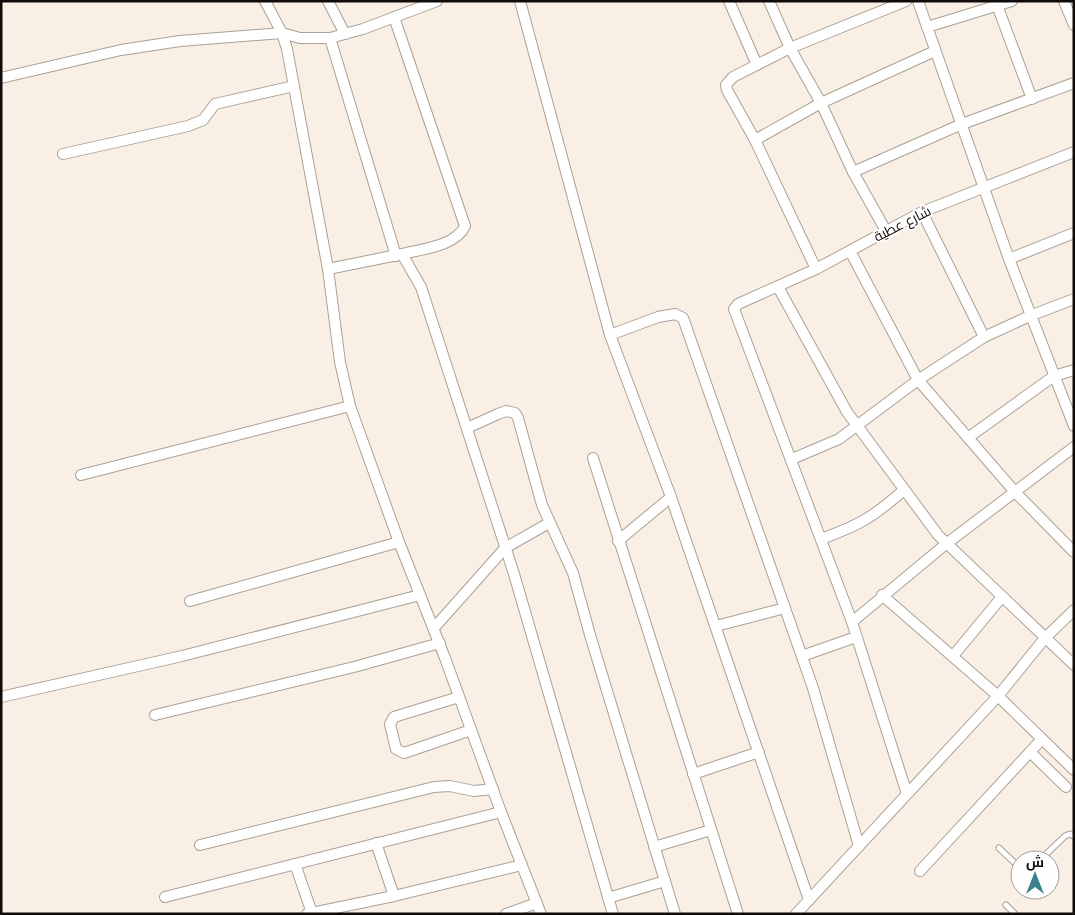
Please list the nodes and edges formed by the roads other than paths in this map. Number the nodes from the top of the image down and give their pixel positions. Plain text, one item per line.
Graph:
1 (266, 1) edge
2 (328, 1) edge
3 (437, 1) edge
4 (520, 1) edge
5 (729, 1) edge
6 (769, 1) edge
7 (906, 1) edge
8 (918, 1) edge
9 (1012, 1) edge
10 (1064, 1) edge
11 (979, 6) edge
12 (997, 6) junction
13 (394, 17) junction
14 (1074, 25) edge
15 (927, 27) junction
16 (282, 33) junction
17 (345, 34) junction
18 (330, 38) junction
19 (790, 48) junction
20 (935, 51) junction
21 (757, 65) junction
22 (1, 78) edge
23 (1074, 83) edge
24 (294, 86) junction
25 (1032, 99) junction
26 (821, 103) junction
27 (962, 124) junction
28 (755, 140) junction
29 (1074, 152) edge
30 (63, 154) dead end
31 (853, 172) junction
32 (984, 188) junction
33 (922, 212) junction
34 (886, 231) junction
35 (1074, 233) edge
36 (850, 251) junction
37 (399, 255) junction
38 (1009, 259) junction
39 (816, 268) junction
40 (328, 270) junction
41 (778, 287) junction
42 (1074, 299) edge
43 (1032, 314) junction
44 (610, 335) junction
45 (984, 337) junction
46 (1074, 370) edge
47 (1054, 376) junction
48 (918, 380) junction
49 (350, 406) junction
50 (857, 426) junction
51 (1074, 426) edge
52 (467, 428) junction
53 (969, 437) junction
54 (1074, 447) edge
55 (593, 458) dead end
56 (792, 459) junction
57 (81, 475) dead end
58 (904, 490) junction
59 (1015, 492) junction
60 (671, 498) junction
61 (549, 523) junction
62 (821, 539) junction
63 (618, 541) junction
64 (399, 542) junction
65 (946, 544) junction
66 (505, 548) junction
67 (1074, 552) edge
68 (420, 595) junction
69 (882, 595) junction
70 (1001, 598) junction
71 (190, 601) dead end
72 (785, 608) junction
73 (1074, 610) edge
74 (852, 622) junction
75 (716, 626) junction
76 (434, 628) junction
77 (856, 637) junction
78 (1045, 638) junction
79 (440, 643) junction
80 (802, 656) junction
81 (953, 656) junction
82 (1074, 665) edge
83 (998, 696) junction
84 (1, 697) edge
85 (459, 697) junction
86 (155, 715) dead end
87 (471, 730) junction
88 (1042, 739) junction
89 (760, 752) junction
90 (1030, 752) junction
91 (1074, 770) edge
92 (693, 774) junction
93 (1066, 787) dead end
94 (493, 789) junction
95 (907, 794) junction
96 (501, 812) junction
97 (711, 830) junction
98 (1074, 836) edge
99 (376, 843) junction
100 (200, 845) dead end
101 (654, 846) junction
102 (859, 846) junction
103 (999, 848) dead end
104 (1050, 850) edge
105 (1010, 858) edge
106 (296, 864) junction
107 (522, 865) junction
108 (920, 871) dead end
109 (665, 881) junction
110 (394, 896) junction
111 (165, 897) dead end
112 (608, 898) junction
113 (810, 900) junction
114 (537, 903) junction
115 (1006, 905) dead end
116 (310, 913) edge
117 (506, 914) edge
118 (541, 914) edge
119 (613, 914) edge
120 (675, 914) edge
121 (738, 914) edge
122 (796, 914) edge
123 (1015, 914) edge

1 - 16 street
2 - 17 street
3 - 13 street
4 - 44 street
5 - 21 street
6 - 19 street
7 - 19 street
8 - 15 street
9 - 12 street
10 - 14 street
11 - 12 street
11 - 15 street
12 - 25 street
13 - 17 street
13 - 37 street
15 - 20 street
16 - 18 street
16 - 22 street
16 - 24 street
17 - 18 street
18 - 37 street
19 - 21 street
19 - 26 street
20 - 26 street
20 - 27 street
21 - 28 street
23 - 25 street
24 - 30 street
24 - 40 street
25 - 27 street
26 - 28 street
26 - 31 street
27 - 31 street
27 - 32 street
28 - 39 street
29 - 32 street, شارع عطية
31 - 34 street
32 - 33 street, شارع عطية
32 - 38 street
33 - 34 street, شارع عطية
33 - 45 street
34 - 36 street, شارع عطية
35 - 38 street
36 - 39 street, شارع عطية
36 - 48 street
37 - 40 street
37 - 52 street
38 - 43 street
39 - 41 street, شارع عطية
40 - 49 street
41 - 50 street
41 - 56 street, شارع عطية
42 - 43 street
43 - 45 street
43 - 47 street
44 - 60 street
44 - 72 street
45 - 48 street
46 - 47 street
47 - 51 street
47 - 53 street
48 - 50 street
48 - 53 street
49 - 57 street
49 - 64 street
50 - 56 street
50 - 58 street
52 - 61 street
52 - 66 street
53 - 59 street
54 - 59 street
55 - 63 street
56 - 62 street
58 - 62 street
58 - 65 street
59 - 65 street
59 - 67 street
60 - 63 street
60 - 75 street
61 - 66 street
61 - 101 street
62 - 74 street
63 - 92 street
64 - 68 street
64 - 71 street
65 - 69 street
65 - 70 street
66 - 76 street
66 - 112 street
68 - 76 street
68 - 84 street
69 - 74 street
69 - 81 street
70 - 78 street
70 - 81 street
72 - 75 street
72 - 80 street
73 - 78 street
74 - 77 street
75 - 89 street
76 - 79 street
77 - 80 street
77 - 95 street
78 - 82 street
78 - 83 street
79 - 85 street
79 - 86 street
80 - 102 street
81 - 83 street
83 - 88 street
83 - 95 street
85 - 87 street
85 - 87 street
87 - 94 street
88 - 90 street
88 - 91 street
89 - 92 street
89 - 113 street
90 - 93 street
90 - 108 street
92 - 97 street
94 - 96 street
94 - 100 street
95 - 102 street
96 - 99 street
96 - 107 street
97 - 101 street
97 - 121 street
98 - 104 lane
99 - 106 street
99 - 110 street
101 - 109 street
102 - 113 street
103 - 105 lane
106 - 111 street
106 - 116 street
107 - 110 street
107 - 114 street
109 - 112 street
109 - 120 street
110 - 116 street
112 - 119 street
113 - 122 street
114 - 117 street
114 - 118 street
115 - 123 lane

